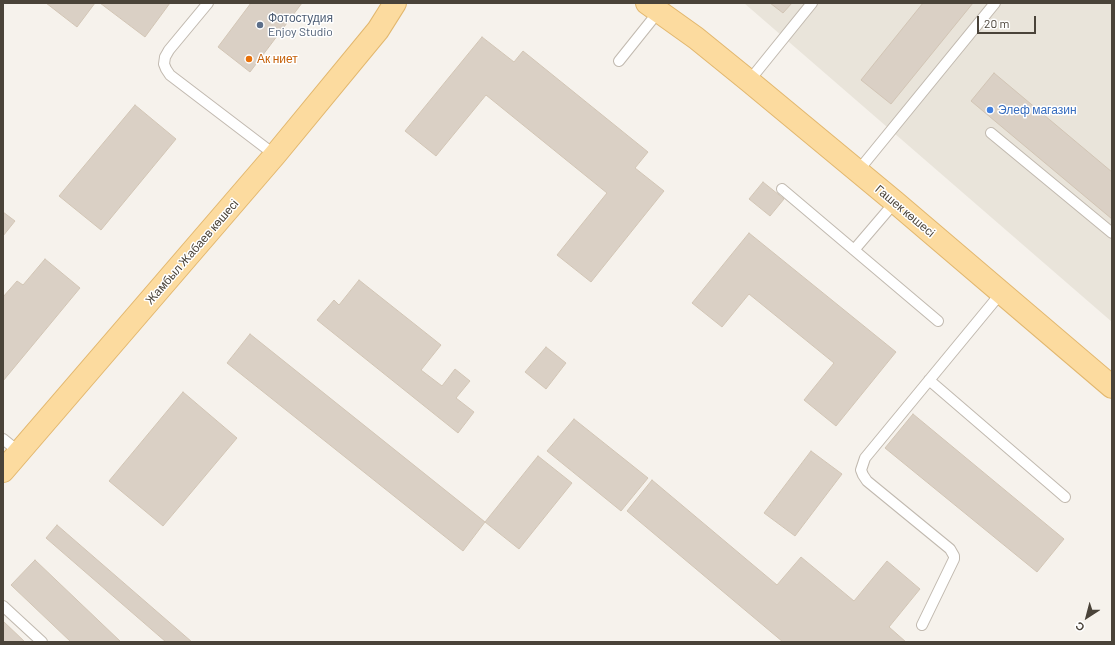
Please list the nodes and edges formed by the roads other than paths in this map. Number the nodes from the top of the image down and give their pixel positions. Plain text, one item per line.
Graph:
1 (208, 3) edge
2 (410, 3) edge
3 (812, 3) edge
4 (994, 3) edge
5 (391, 6) edge
6 (658, 6) edge
7 (378, 30) junction
8 (619, 61) dead end
9 (749, 81) junction
10 (990, 132) dead end
11 (275, 155) junction
12 (858, 171) junction
13 (782, 189) dead end
14 (895, 202) junction
15 (1112, 233) edge
16 (854, 250) junction
17 (1002, 293) junction
18 (938, 321) dead end
19 (929, 380) junction
20 (1112, 387) edge
21 (11, 445) edge
22 (3, 471) edge
23 (1065, 497) dead end
24 (3, 606) edge
25 (922, 625) dead end
26 (42, 642) edge

1 - 11 lane
2 - 7 main road
3 - 9 lane
4 - 12 lane
5 - 7 main road
6 - 8 lane
6 - 9 main road, Гашек көшесі
7 - 11 main road, Жамбыл Жабаев көшесі
9 - 12 main road, Гашек көшесі
10 - 15 lane
11 - 21 main road, Жамбыл Жабаев көшесі
12 - 14 main road, Гашек көшесі
13 - 16 lane
14 - 16 lane
14 - 17 main road, Гашек көшесі
16 - 18 lane
17 - 19 lane
17 - 20 main road, Гашек көшесі
19 - 23 lane
19 - 25 lane
21 - 22 main road, Жамбыл Жабаев көшесі
24 - 26 lane

